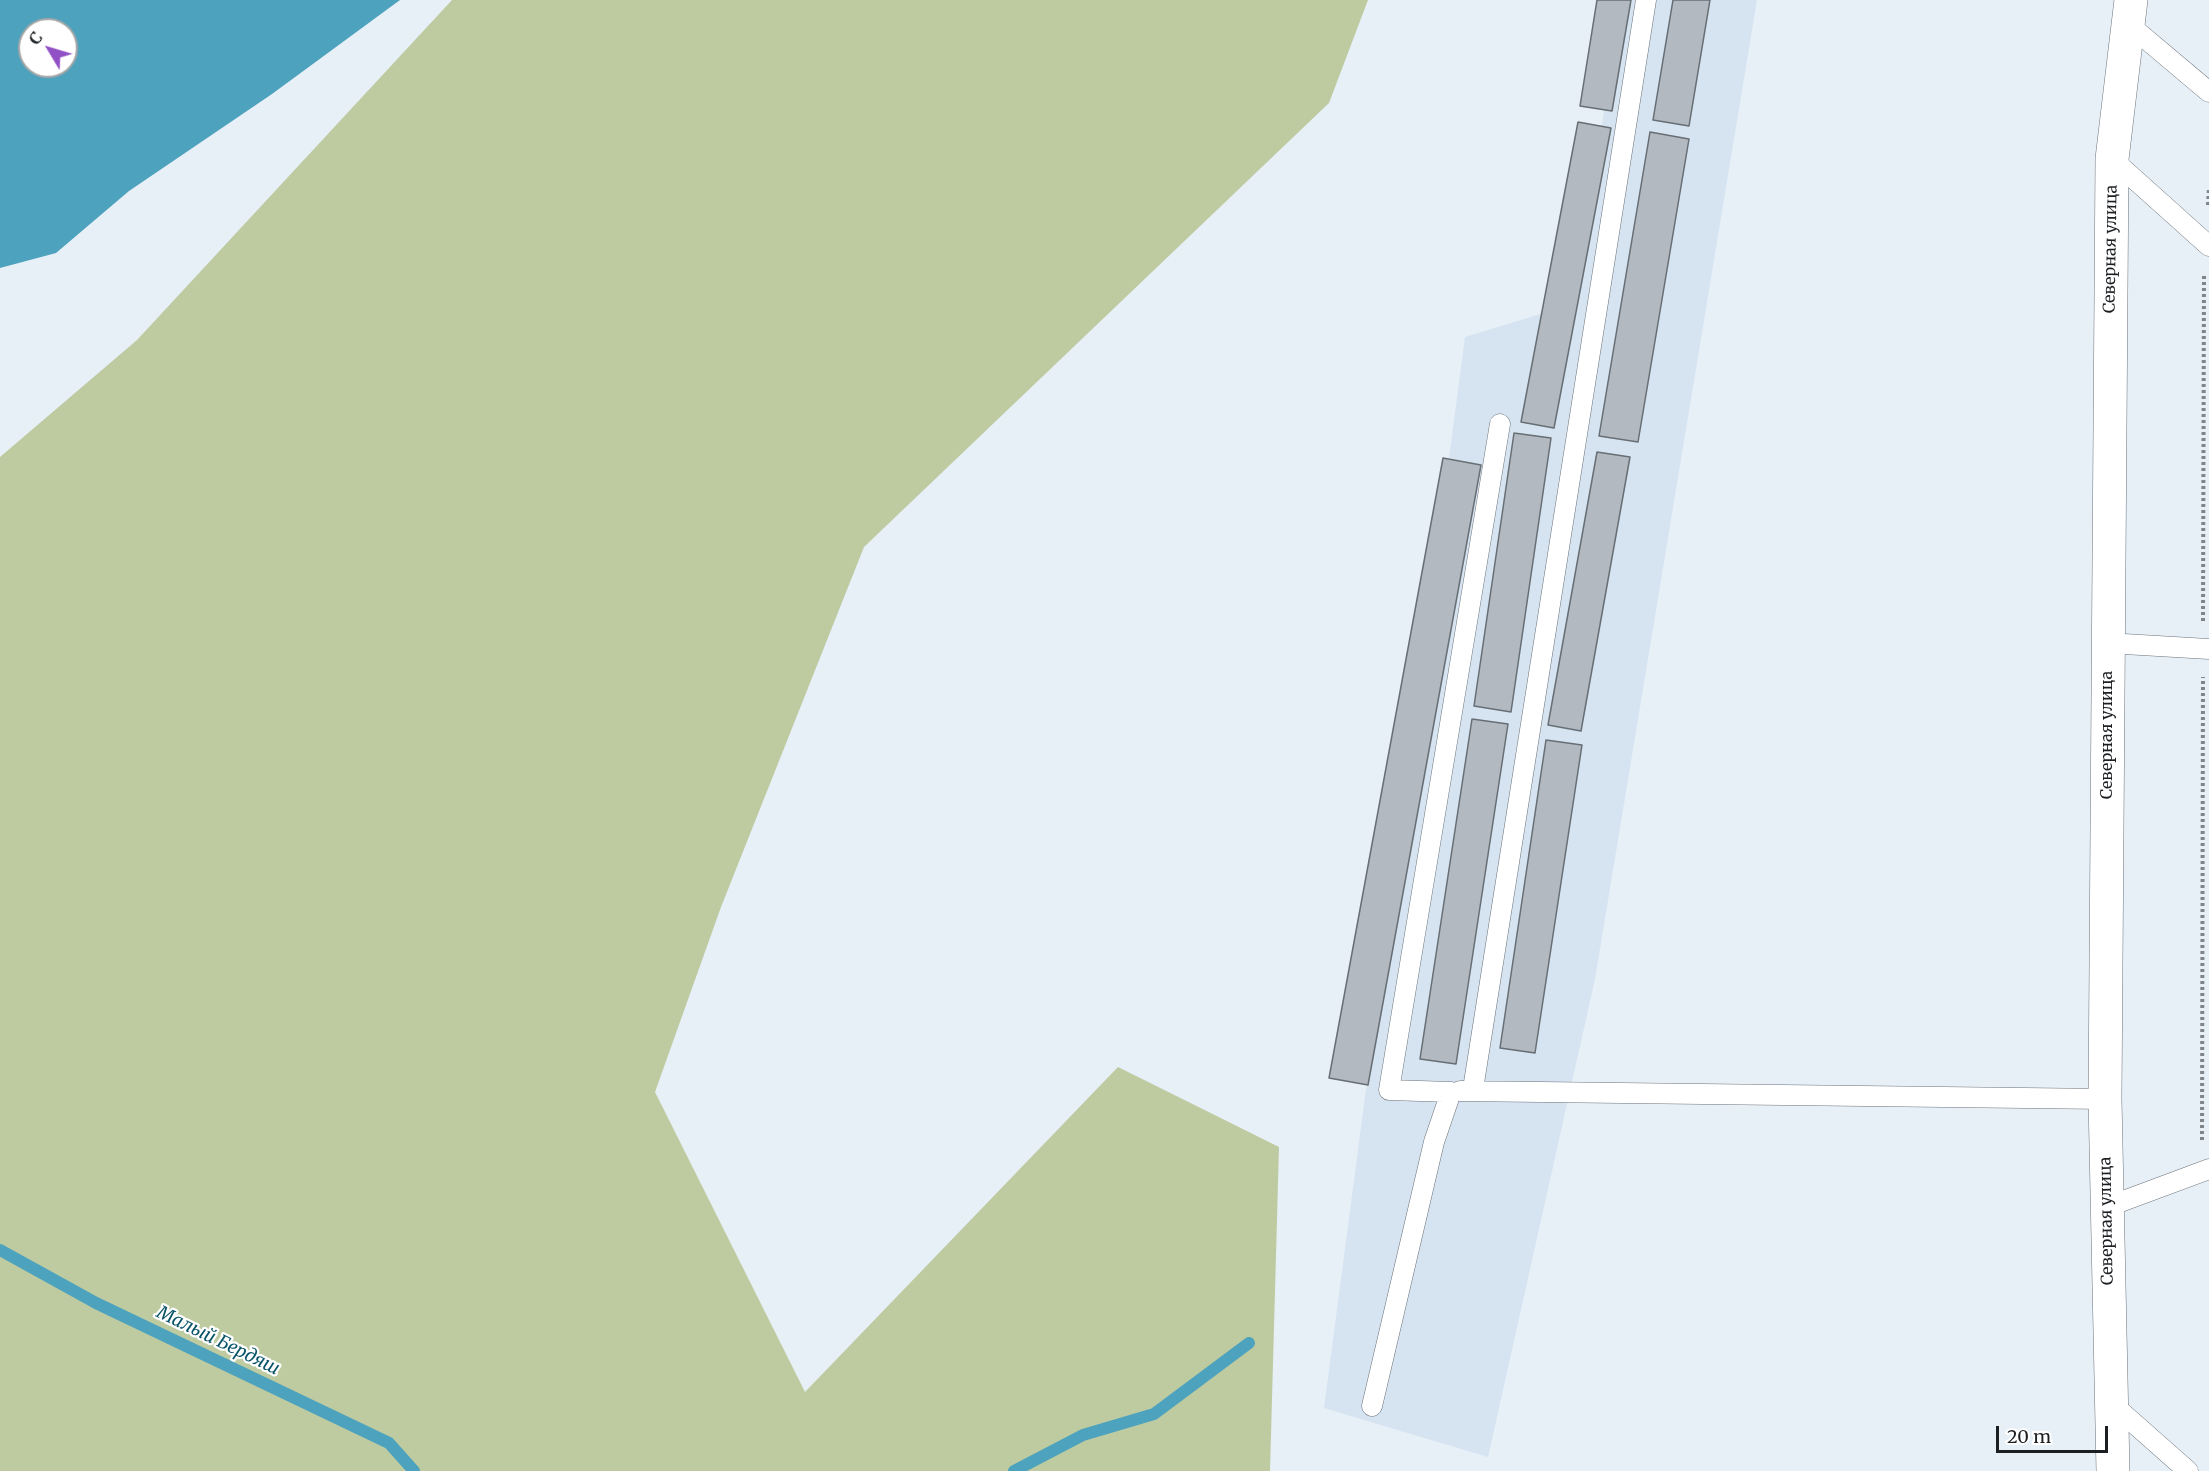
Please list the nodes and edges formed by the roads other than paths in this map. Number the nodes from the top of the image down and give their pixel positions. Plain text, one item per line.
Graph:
1 (1646, 0) edge
2 (2129, 11) edge
3 (2209, 92) edge
4 (2112, 159) junction
5 (2207, 244) edge
6 (1500, 424) dead end
7 (2107, 643) junction
8 (2206, 649) edge
9 (1473, 1089) junction
10 (1451, 1092) junction
11 (2105, 1099) junction
12 (2206, 1171) edge
13 (2107, 1207) junction
14 (2111, 1403) junction
15 (1372, 1406) dead end
16 (2113, 1471) edge
17 (2188, 1471) edge

1 - 9 lane
2 - 3 lane
2 - 4 street, Северная улица
4 - 5 lane
4 - 7 street, Северная улица
6 - 10 lane
7 - 8 lane
7 - 11 street, Северная улица
9 - 10 lane
9 - 11 lane
10 - 15 lane
11 - 13 street, Северная улица
12 - 13 lane
13 - 14 street, Северная улица
14 - 16 street, Северная улица
14 - 17 lane

